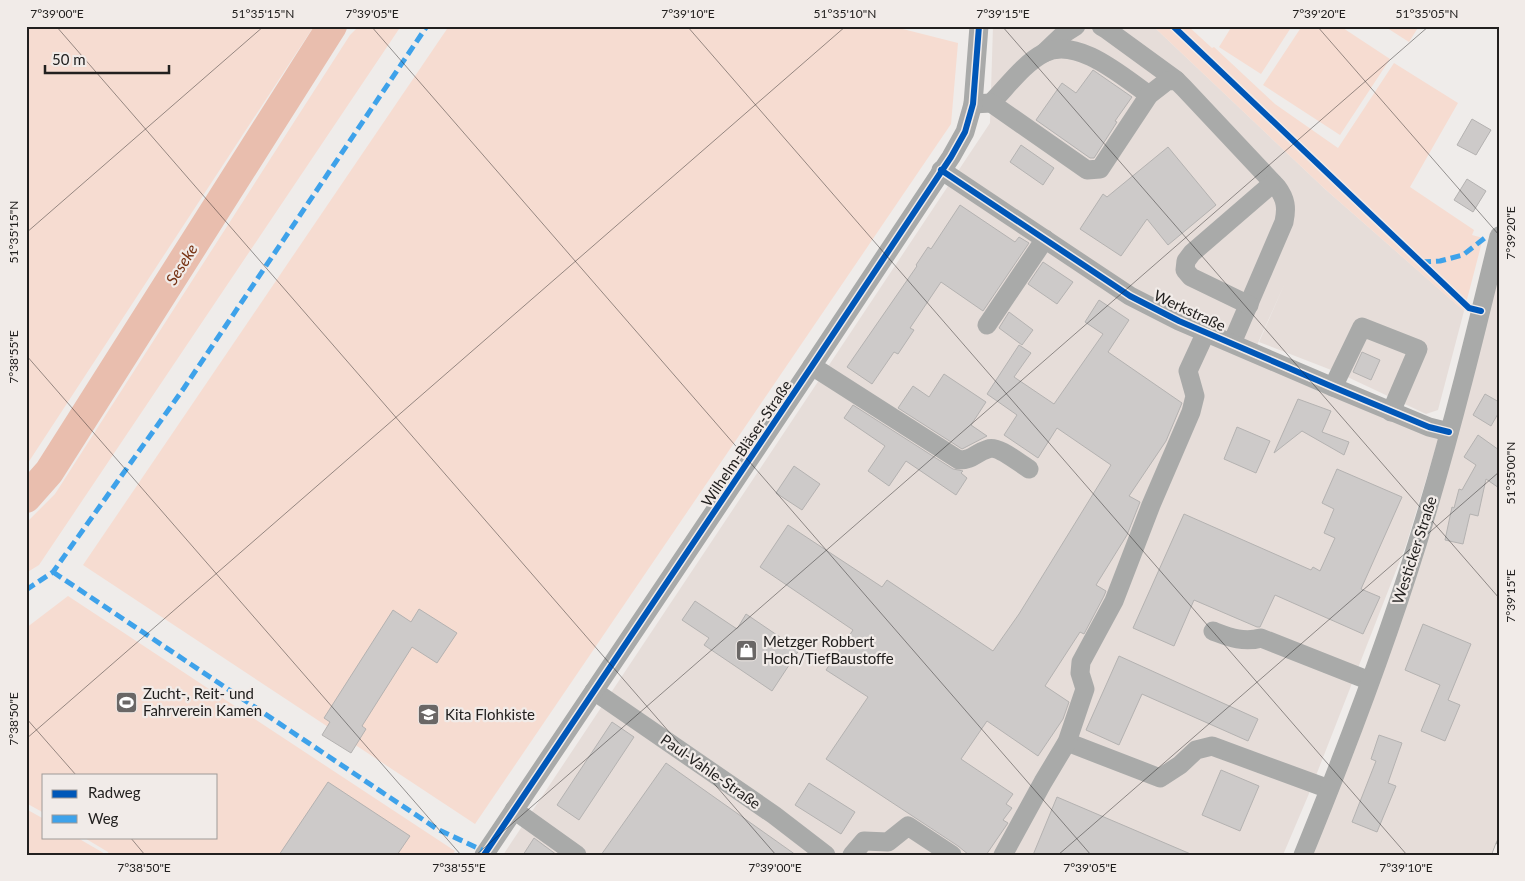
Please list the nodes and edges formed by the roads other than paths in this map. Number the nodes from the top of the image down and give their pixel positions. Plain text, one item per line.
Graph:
1 (979, 26) edge
2 (1076, 26) edge
3 (1101, 26) edge
4 (1044, 53) junction
5 (1176, 80) junction
6 (1149, 95) junction
7 (982, 103) junction
8 (942, 170) junction
9 (1273, 183) junction
10 (1499, 236) edge
11 (1046, 239) junction
12 (1493, 286) edge
13 (1249, 304) junction
14 (987, 325) dead end
15 (1206, 332) junction
16 (1232, 343) junction
17 (812, 366) junction
18 (1333, 387) junction
19 (1391, 412) junction
20 (1449, 432) junction
21 (1029, 469) dead end
22 (1213, 631) dead end
23 (1370, 681) junction
24 (594, 690) junction
25 (1068, 742) junction
26 (1330, 789) junction
27 (514, 810) junction
28 (484, 855) edge
29 (577, 855) edge
30 (826, 855) edge
31 (852, 855) edge
32 (952, 855) edge
33 (1003, 855) edge
34 (1303, 855) edge

1 - 7 street, Wilhelm-Bläser-Straße
2 - 4 street
3 - 5 street
4 - 6 street
4 - 7 street
5 - 6 street
5 - 9 street
6 - 7 street
7 - 8 street, Wilhelm-Bläser-Straße
8 - 11 street, Werkstraße
8 - 17 street, Wilhelm-Bläser-Straße
9 - 13 street
9 - 13 street
10 - 12 street, Westicker Straße
11 - 14 street
11 - 15 street, Werkstraße
12 - 20 street, Westicker Straße
13 - 16 street
15 - 16 street, Werkstraße
15 - 25 street
16 - 18 street, Werkstraße
17 - 21 street
17 - 24 street, Wilhelm-Bläser-Straße
18 - 19 street, Werkstraße
18 - 19 street
19 - 20 street, Werkstraße
20 - 23 street, Westicker Straße
22 - 23 street
23 - 26 street, Westicker Straße
24 - 27 street, Wilhelm-Bläser-Straße
24 - 30 street, Paul-Vahle-Straße
25 - 26 street
25 - 33 street
26 - 34 street, Westicker Straße
27 - 28 street, Wilhelm-Bläser-Straße
27 - 29 street
31 - 32 street

